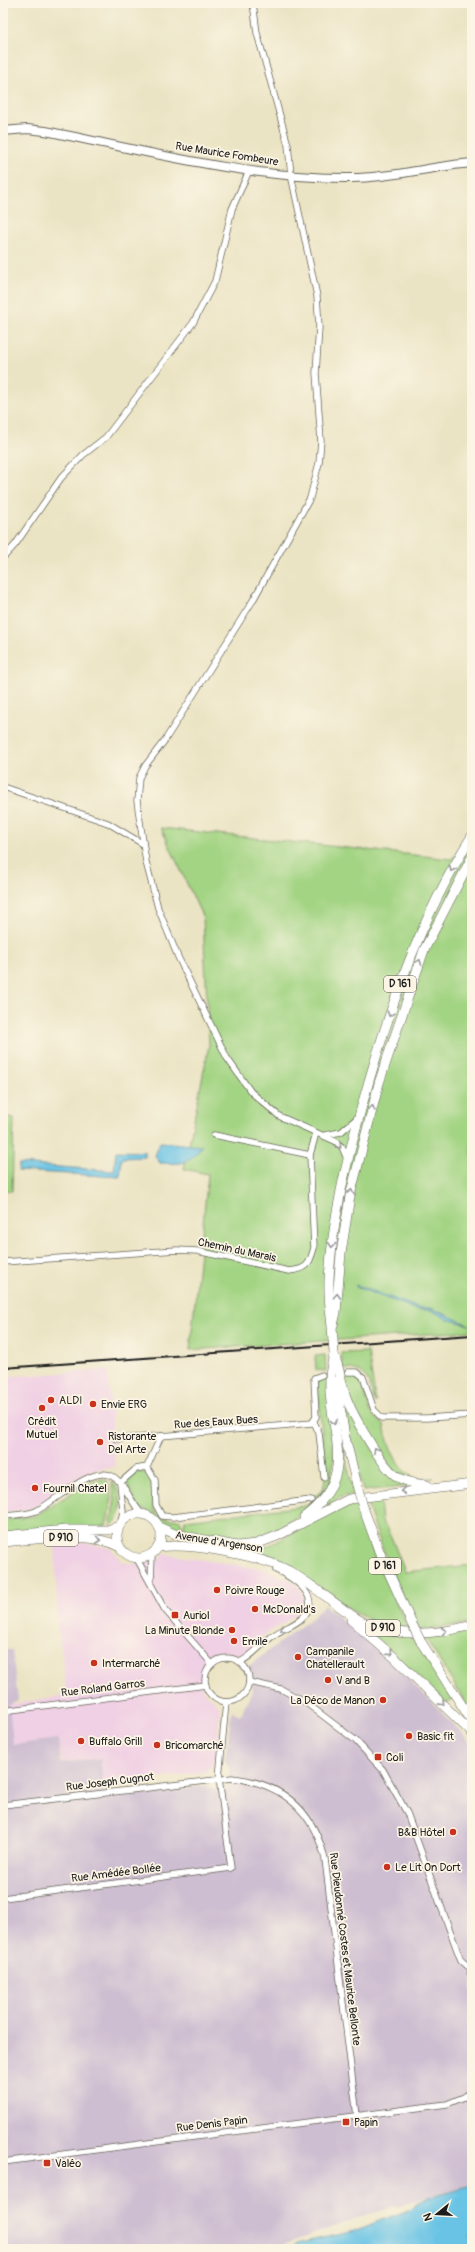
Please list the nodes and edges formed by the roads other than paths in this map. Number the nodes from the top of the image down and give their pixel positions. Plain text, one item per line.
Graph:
1 (253, 3) edge
2 (3, 131) edge
3 (472, 163) edge
4 (249, 171) junction
5 (291, 175) junction
6 (3, 558) edge
7 (3, 787) edge
8 (472, 836) edge
9 (143, 844) junction
10 (472, 857) edge
11 (359, 1116) junction
12 (316, 1133) junction
13 (214, 1135) dead end
14 (325, 1135) junction
15 (310, 1155) junction
16 (348, 1161) junction
17 (3, 1262) edge
18 (332, 1326) junction
19 (334, 1354) junction
20 (348, 1372) dead end
21 (322, 1375) dead end
22 (472, 1415) edge
23 (314, 1422) junction
24 (160, 1436) junction
25 (117, 1439) dead end
26 (147, 1467) junction
27 (324, 1477) dead end
28 (120, 1483) junction
29 (472, 1484) edge
30 (456, 1485) junction
31 (311, 1500) dead end
32 (142, 1514) junction
33 (3, 1516) edge
34 (120, 1524) junction
35 (159, 1527) junction
36 (291, 1528) junction
37 (3, 1536) edge
38 (3, 1542) edge
39 (119, 1546) junction
40 (158, 1547) junction
41 (152, 1555) junction
42 (245, 1556) junction
43 (137, 1559) junction
44 (152, 1583) junction
45 (307, 1583) junction
46 (472, 1625) edge
47 (240, 1662) junction
48 (212, 1664) junction
49 (249, 1682) junction
50 (206, 1684) junction
51 (226, 1702) junction
52 (3, 1711) edge
53 (472, 1721) edge
54 (472, 1733) edge
55 (219, 1778) junction
56 (3, 1806) edge
57 (3, 1898) edge
58 (472, 1970) edge
59 (472, 1979) edge
60 (472, 2091) edge
61 (357, 2116) junction
62 (3, 2162) edge

1 - 5 street
2 - 4 street, Rue Maurice Fombeure
3 - 5 street, Rue Maurice Fombeure
4 - 5 street, Rue Maurice Fombeure
4 - 6 street
5 - 9 street
7 - 9 street
8 -> 11 main road, D 161
9 - 12 street
18 -> 10 main road, D 161
11 - 14 street
11 - 16 main road, D 161
12 - 14 street
12 - 15 street, Chemin du Marais
13 - 15 street
14 -> 16 street
15 - 17 street, Chemin du Marais
16 -> 18 main road, D 161
18 - 19 main road, D 161, bridge
30 -> 19 main road
19 -> 36 main road
19 - 53 main road, D 161, bridge
20 - 22 street
21 - 23 street
23 - 24 street, Rue des Eaux Bues
23 - 27 street
24 - 25 street
24 - 26 street, Rue des Eaux Bues
26 - 28 street
26 - 31 street
28 - 32 street
28 - 33 street
28 - 34 street
29 - 30 main road, Avenue d'Argenson
30 -> 36 main road, Avenue d'Argenson
32 - 34 main road
32 - 35 main road
34 - 37 main road, D 910
34 - 39 main road
35 - 36 main road, Avenue d'Argenson
35 - 40 main road
38 -> 39 main road, D 910
39 - 43 main road
40 - 41 main road
40 - 42 main road, Avenue d'Argenson / D 910
41 - 43 main road
41 - 44 street
42 - 45 main road, Avenue d'Argenson / D 910
42 -> 47 street
43 - 44 street
44 - 48 street
45 -> 46 main road, Avenue d'Argenson / D 910
45 -> 54 main road
47 - 48 street
47 - 49 street
48 - 50 street
49 - 51 street
49 - 58 street
50 - 51 street
50 - 52 street, Rue Roland Garros
51 - 55 street
55 - 56 street, Rue Joseph Cugnot
55 - 57 street, Rue Amédée Bollée
55 - 61 street, Rue Dieudonné Costes et Maurice Bellonte
58 - 59 street
60 - 61 street, Rue Denis Papin
61 - 62 street, Rue Denis Papin

